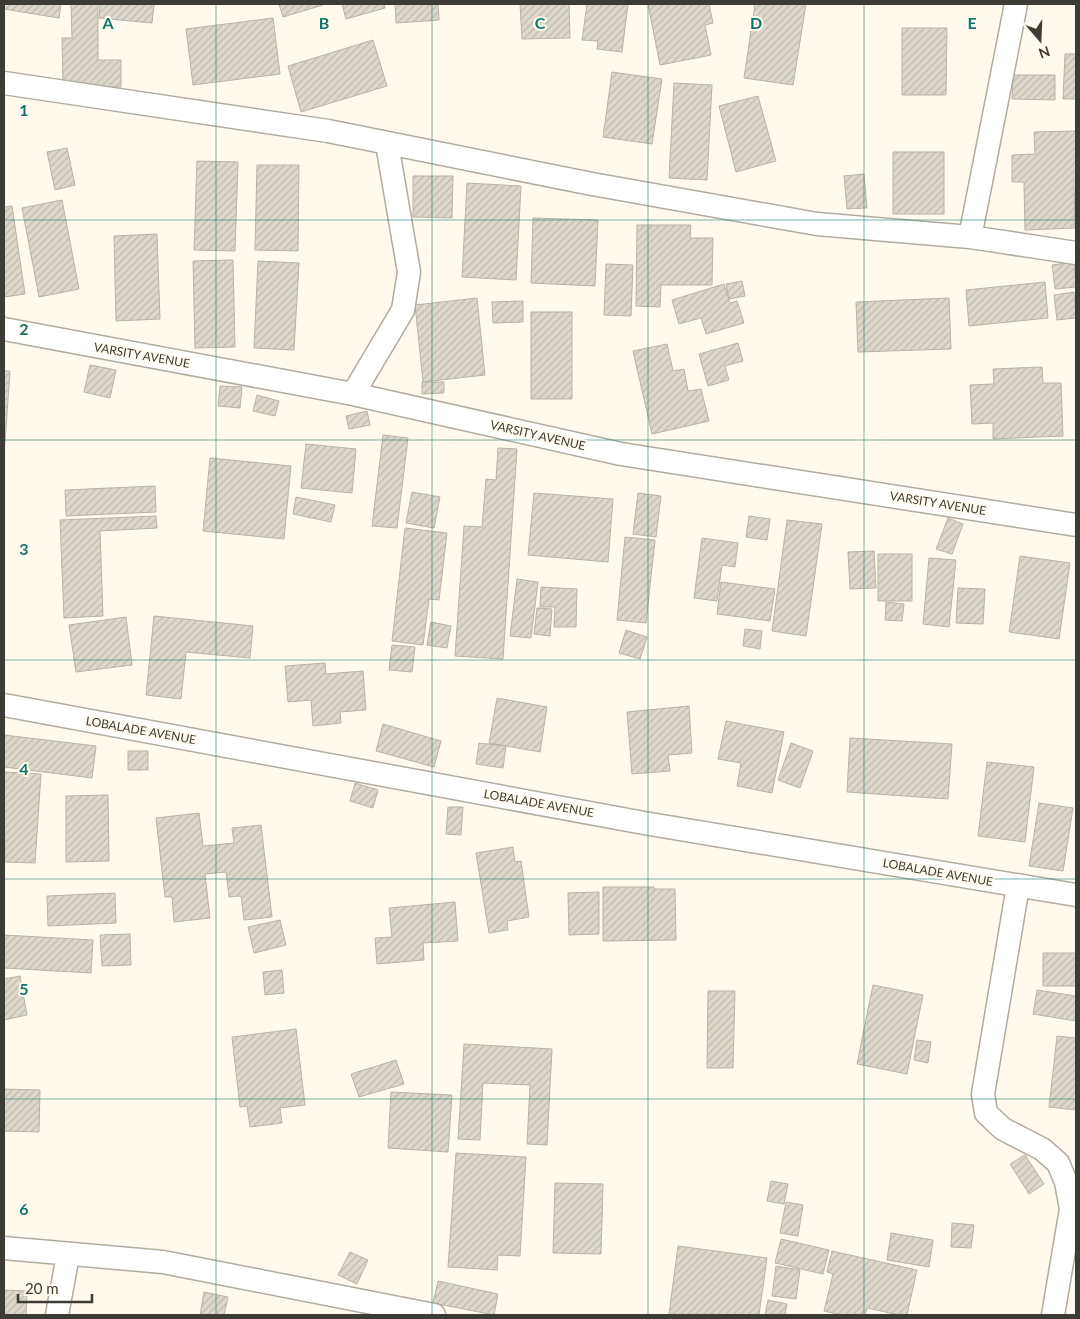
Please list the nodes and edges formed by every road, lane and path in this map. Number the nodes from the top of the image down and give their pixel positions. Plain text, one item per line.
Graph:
1 (1010, 5) edge
2 (4, 83) edge
3 (387, 144) junction
4 (970, 237) junction
5 (1076, 253) edge
6 (4, 329) edge
7 (353, 394) junction
8 (1076, 525) edge
9 (4, 705) edge
10 (1018, 886) junction
11 (1076, 895) edge
12 (4, 1248) edge
13 (68, 1255) junction
14 (57, 1315) edge
15 (434, 1315) edge
16 (1053, 1315) edge

1 - 4 street
2 - 3 street
3 - 4 street
3 - 7 street
4 - 5 street
6 - 7 street, VARSITY AVENUE
7 - 8 street, VARSITY AVENUE
9 - 10 street, LOBALADE AVENUE
10 - 11 street, LOBALADE AVENUE
10 - 16 street
12 - 13 street
13 - 14 street
13 - 15 street

